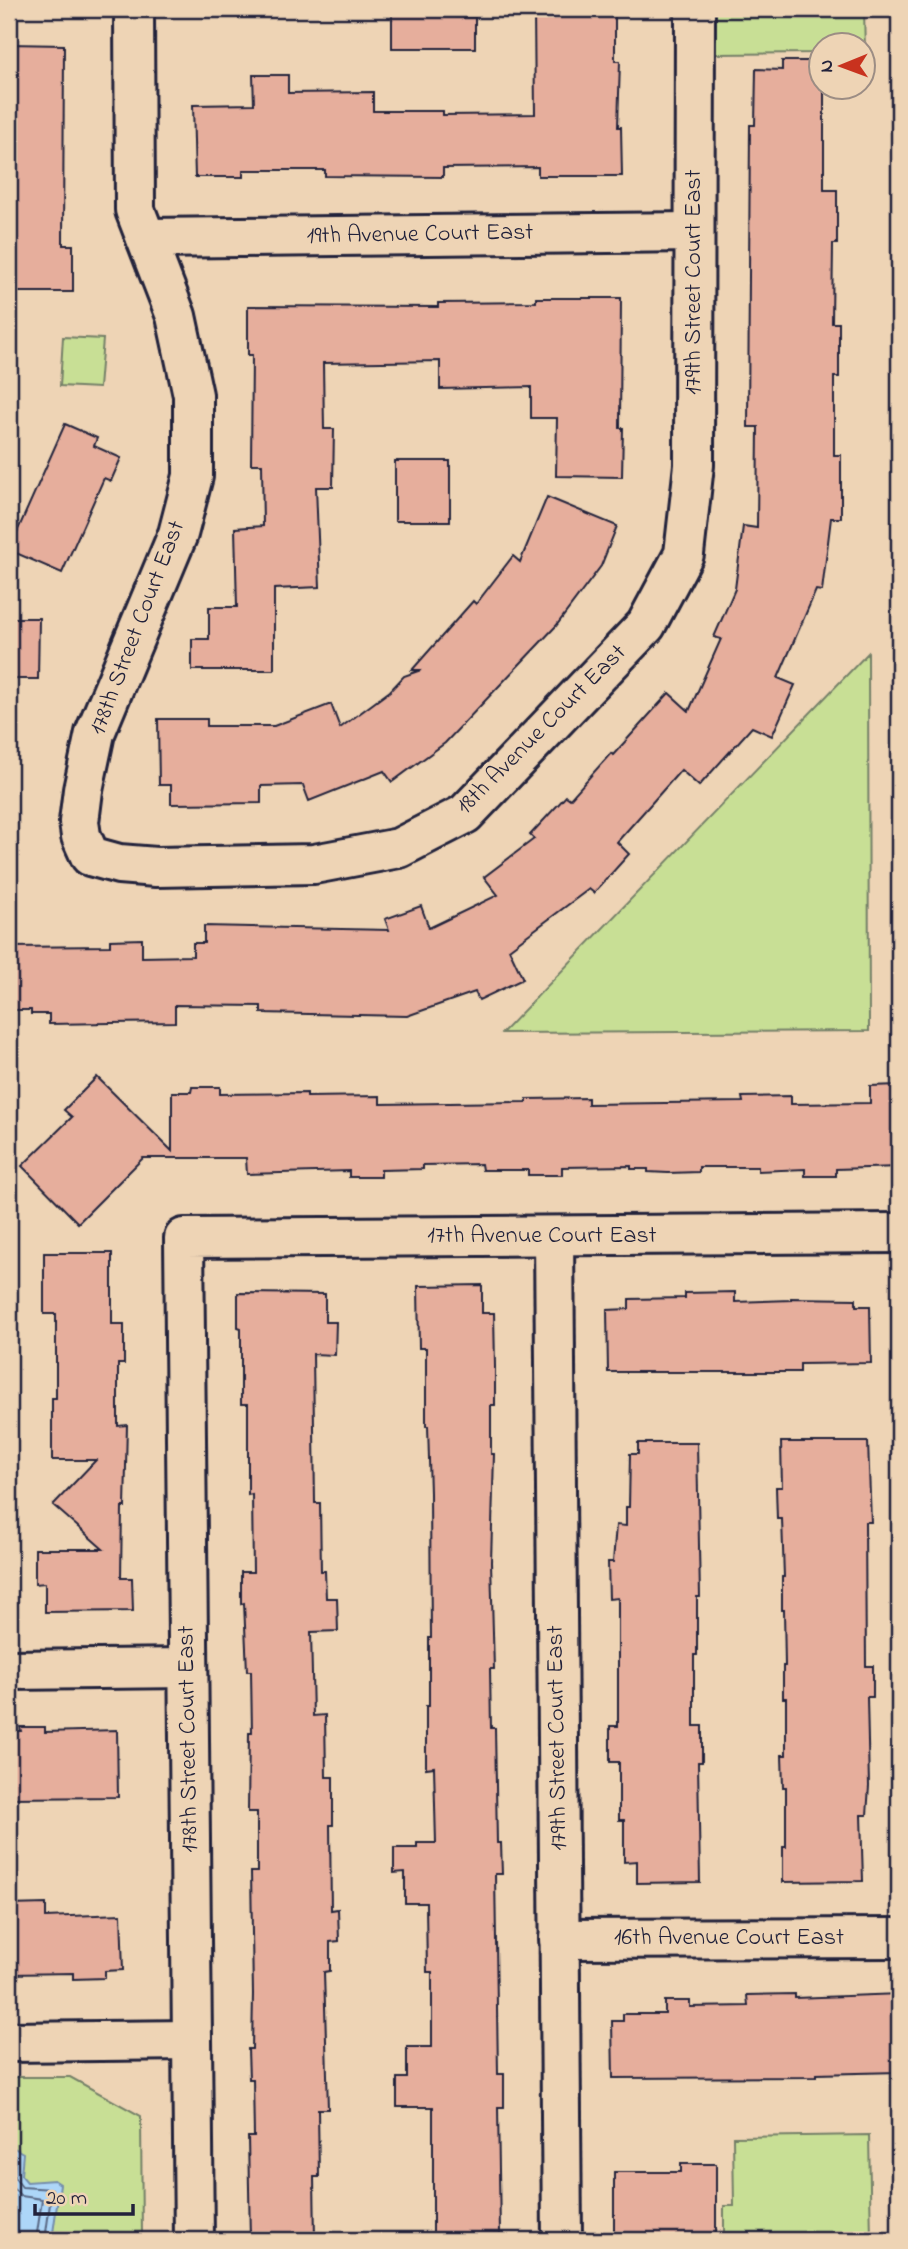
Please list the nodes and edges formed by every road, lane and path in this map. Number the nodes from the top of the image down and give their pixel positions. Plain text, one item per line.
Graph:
1 (134, 9) edge
2 (695, 9) edge
3 (694, 232) junction
4 (146, 237) junction
5 (684, 554) joint
6 (81, 836) joint
7 (899, 1233) edge
8 (554, 1236) junction
9 (184, 1238) joint
10 (188, 1668) junction
11 (9, 1670) edge
12 (899, 1938) edge
13 (559, 1939) junction
14 (192, 2040) junction
15 (9, 2042) edge
16 (194, 2240) edge
17 (562, 2240) edge

1 - 4 street, 178th Street Court East
2 - 3 street, 179th Street Court East
3 - 4 street, 19th Avenue Court East
3 - 5 street, 179th Street Court East
4 - 6 street, 178th Street Court East
5 - 6 street, 18th Avenue Court East
7 - 8 street, 17th Avenue Court East
8 - 9 street, 17th Avenue Court East
8 - 13 street, 179th Street Court East
9 - 10 street, 178th Street Court East
10 - 11 street
10 - 14 street, 178th Street Court East
12 - 13 street, 16th Avenue Court East
13 - 17 street, 179th Street Court East
14 - 15 street
14 - 16 street, 178th Street Court East

